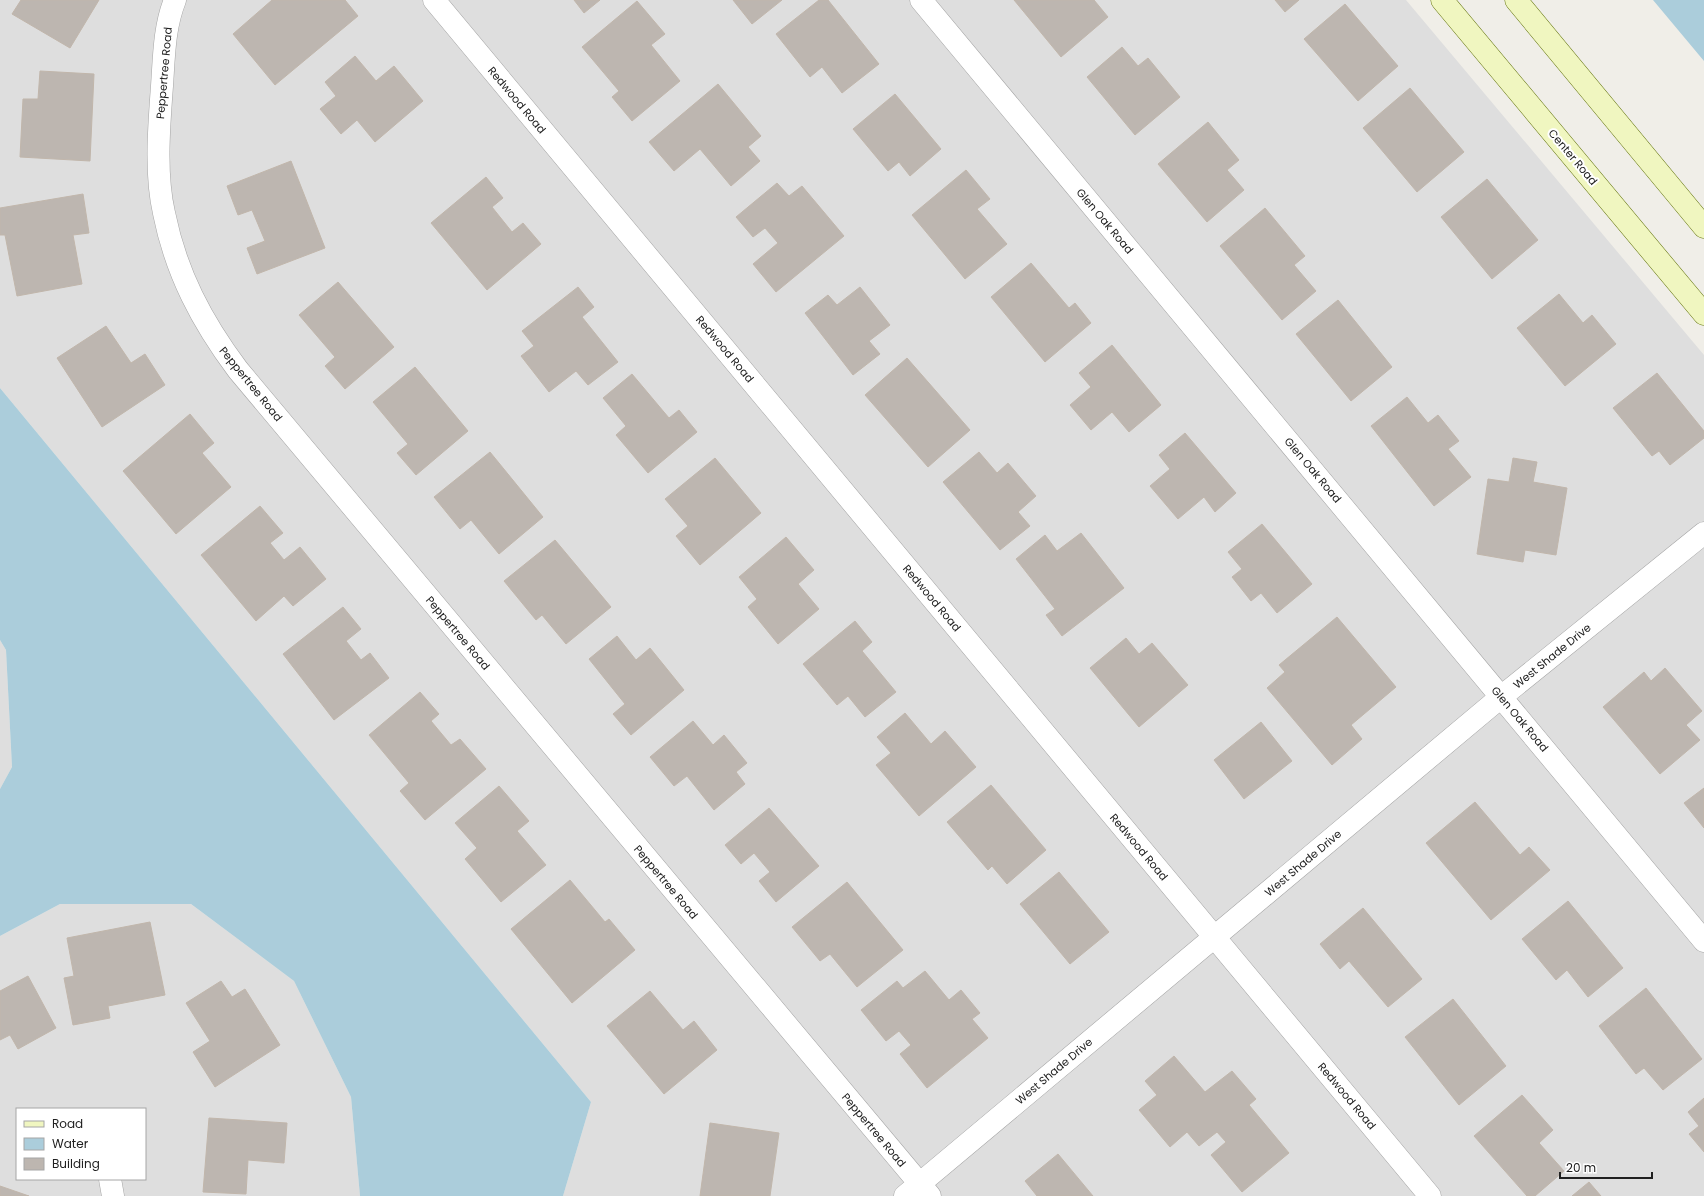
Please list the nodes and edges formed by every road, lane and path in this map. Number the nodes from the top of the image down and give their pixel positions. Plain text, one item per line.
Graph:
1 (175, 0) edge
2 (434, 0) edge
3 (921, 0) edge
4 (1442, 0) edge
5 (1516, 0) edge
6 (1704, 227) edge
7 (1704, 314) edge
8 (1704, 533) edge
9 (1502, 697) junction
10 (1214, 937) junction
11 (1704, 941) edge
12 (110, 1180) edge
13 (918, 1192) edge
14 (113, 1196) edge
15 (1430, 1196) edge

1 - 13 street, Peppertree Road
2 - 10 street, Redwood Road
3 - 9 street, Glen Oak Road
4 - 7 street, Center Road
5 - 6 street
8 - 9 street, West Shade Drive
9 - 10 street, West Shade Drive
9 - 11 street, Glen Oak Road
10 - 13 street, West Shade Drive
10 - 15 street, Redwood Road
12 - 14 street

